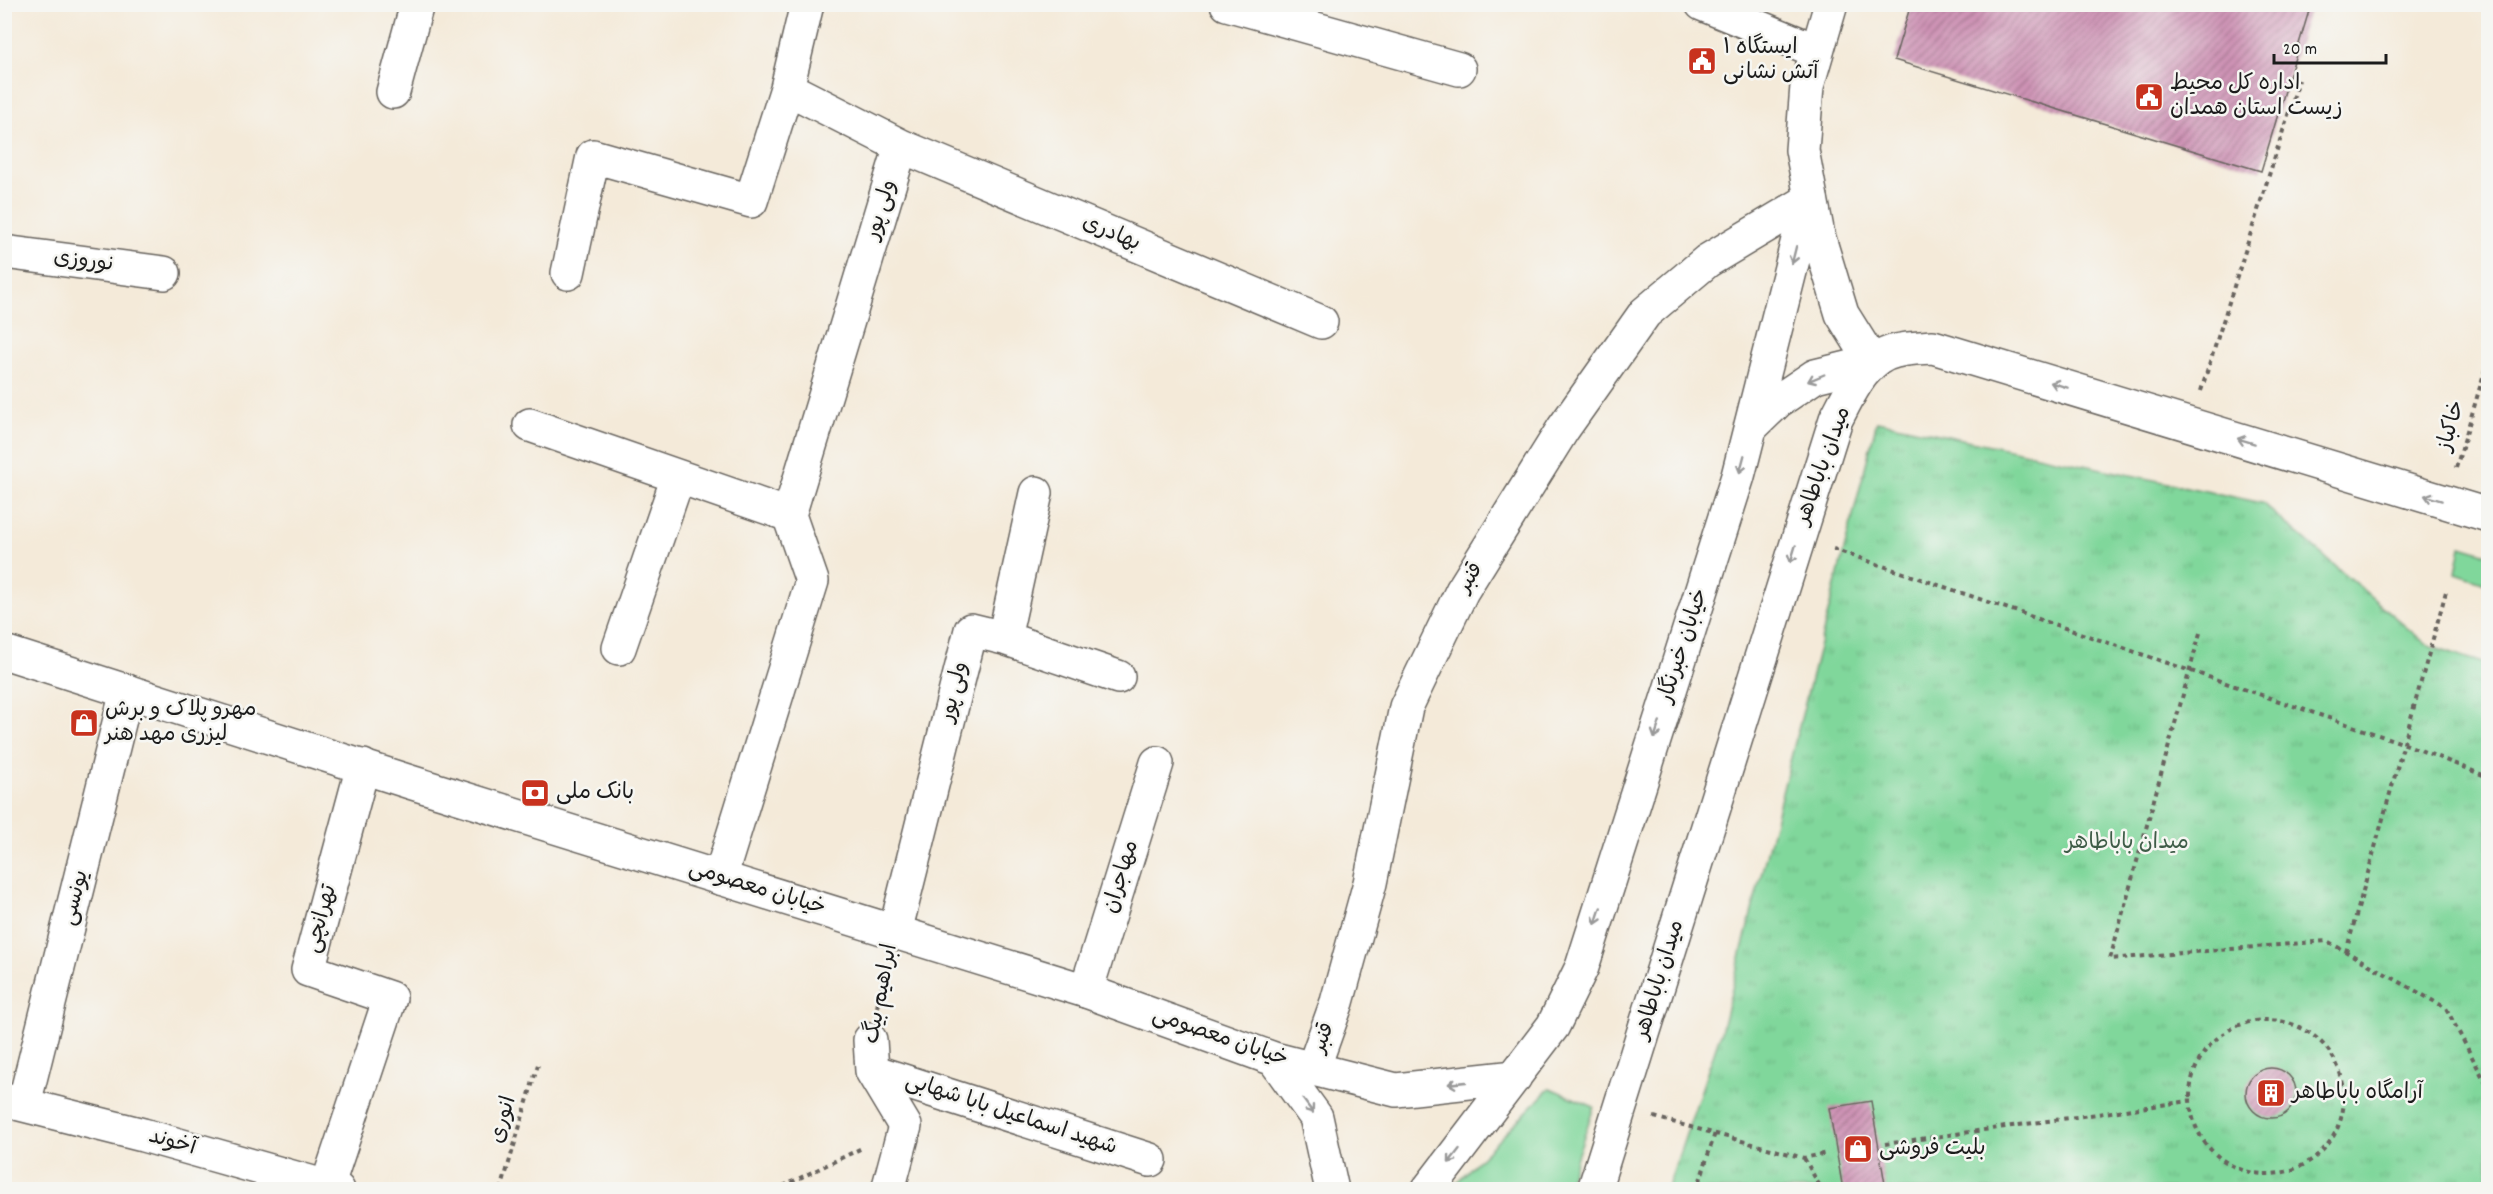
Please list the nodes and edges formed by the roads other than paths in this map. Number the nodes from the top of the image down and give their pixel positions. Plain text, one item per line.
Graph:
1 (417, 4) edge
2 (807, 4) edge
3 (1227, 4) edge
4 (1702, 4) edge
5 (1831, 4) edge
6 (1817, 51) junction
7 (1459, 69) dead end
8 (787, 88) junction
9 (393, 92) dead end
10 (901, 146) junction
11 (1811, 199) junction
12 (4, 252) edge
13 (164, 273) dead end
14 (568, 273) dead end
15 (1321, 322) dead end
16 (1872, 362) junction
17 (530, 425) dead end
18 (1751, 427) junction
19 (678, 477) junction
20 (1036, 493) dead end
21 (789, 515) junction
22 (2488, 515) edge
23 (1004, 638) junction
24 (619, 648) dead end
25 (4, 652) edge
26 (1118, 677) dead end
27 (127, 691) junction
28 (1157, 763) dead end
29 (363, 766) junction
30 (720, 878) junction
31 (895, 932) junction
32 (1086, 991) junction
33 (871, 1055) joint
34 (1274, 1059) junction
35 (1313, 1069) junction
36 (1515, 1077) junction
37 (14, 1102) edge
38 (1150, 1160) dead end
39 (333, 1188) edge
40 (888, 1190) edge
41 (1332, 1190) edge
42 (1428, 1190) edge
43 (1594, 1190) edge

1 - 9 street
2 - 8 street
3 - 7 street
4 - 6 street
5 - 6 street, خیابان خبرنگار
6 - 11 street, خیابان خبرنگار
8 - 10 street, بهادری
8 - 14 street
10 - 15 street, بهادری
10 - 21 street, ولی پور
11 - 16 street, خیابان خبرنگار
11 -> 18 street, خیابان خبرنگار
11 - 35 street, قنبر
12 - 13 street, نوروزی
16 -> 18 street
22 -> 16 street, میدان باباطاهر
16 -> 43 street, میدان باباطاهر
17 - 19 street
18 -> 36 street, خیابان خبرنگار
19 - 21 street
19 - 24 street
20 - 23 street
21 - 30 street
23 - 26 street
23 - 31 street, ولی پور
25 - 27 street, خیابان معصومی
27 - 29 street, خیابان معصومی
27 - 37 street, یونسی
28 - 32 street, مهاجران
29 - 30 street, خیابان معصومی
29 - 39 street, تهرانچی
30 - 31 street, خیابان معصومی
31 - 32 street, خیابان معصومی
32 - 34 street, خیابان معصومی
33 - 38 street, شهید اسماعیل بابا شهابی
33 - 40 street, ابراهیم بیگ
34 - 35 street, خیابان معصومی
34 -> 41 street
36 -> 35 street, خیابان معصومی
36 -> 42 street, خیابان خبرنگار
37 - 39 street, آخوند

